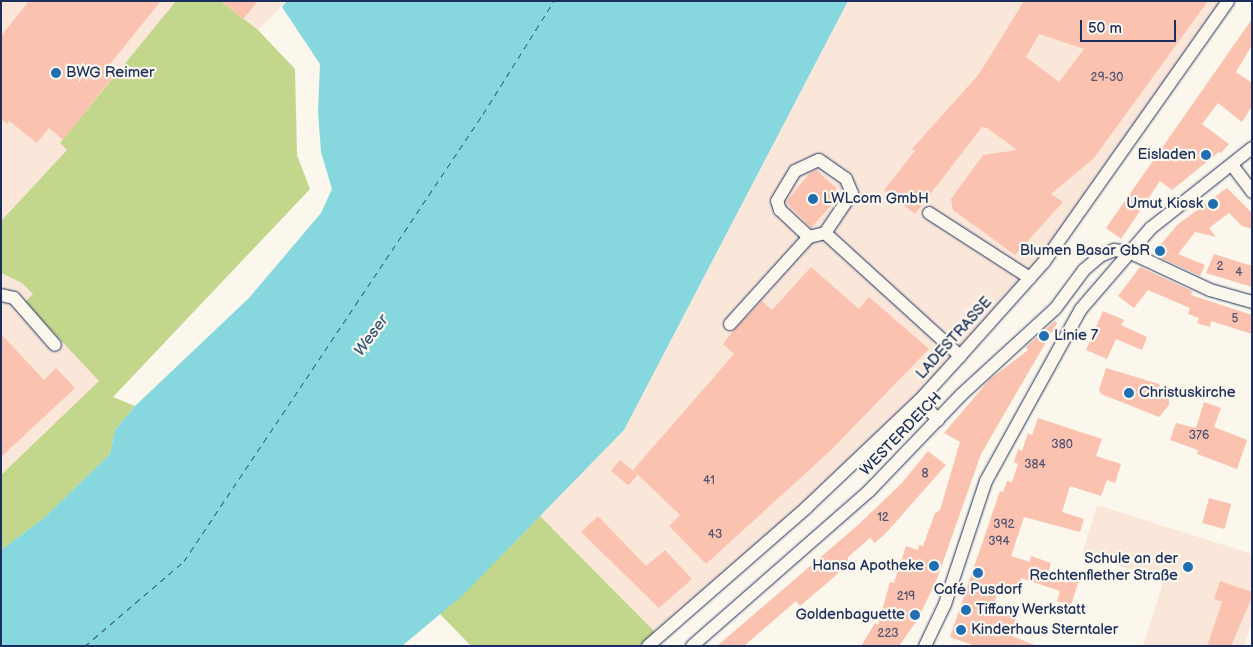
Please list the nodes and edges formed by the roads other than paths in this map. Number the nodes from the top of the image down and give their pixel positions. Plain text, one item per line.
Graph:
1 (1228, 1) edge
2 (1252, 148) edge
3 (1232, 165) junction
4 (1252, 192) edge
5 (929, 214) dead end
6 (825, 233) junction
7 (809, 237) junction
8 (1129, 252) junction
9 (1030, 278) junction
10 (1, 295) edge
11 (1252, 302) edge
12 (730, 324) dead end
13 (55, 345) dead end
14 (960, 356) junction
15 (920, 400) junction
16 (938, 420) junction
17 (927, 645) edge
18 (648, 646) edge
19 (692, 646) edge

1 - 9 street, LADESTRASSE
2 - 3 street
3 - 4 street
3 - 8 street
5 - 9 street
6 - 7 street
6 - 7 street
6 - 14 street
7 - 12 street
8 - 11 street
8 - 16 street, WESTERDEICH
8 - 17 street
9 - 14 street, LADESTRASSE
10 - 13 street
14 - 15 street, LADESTRASSE
15 - 16 street
15 - 18 street, LADESTRASSE
16 - 19 street, WESTERDEICH

